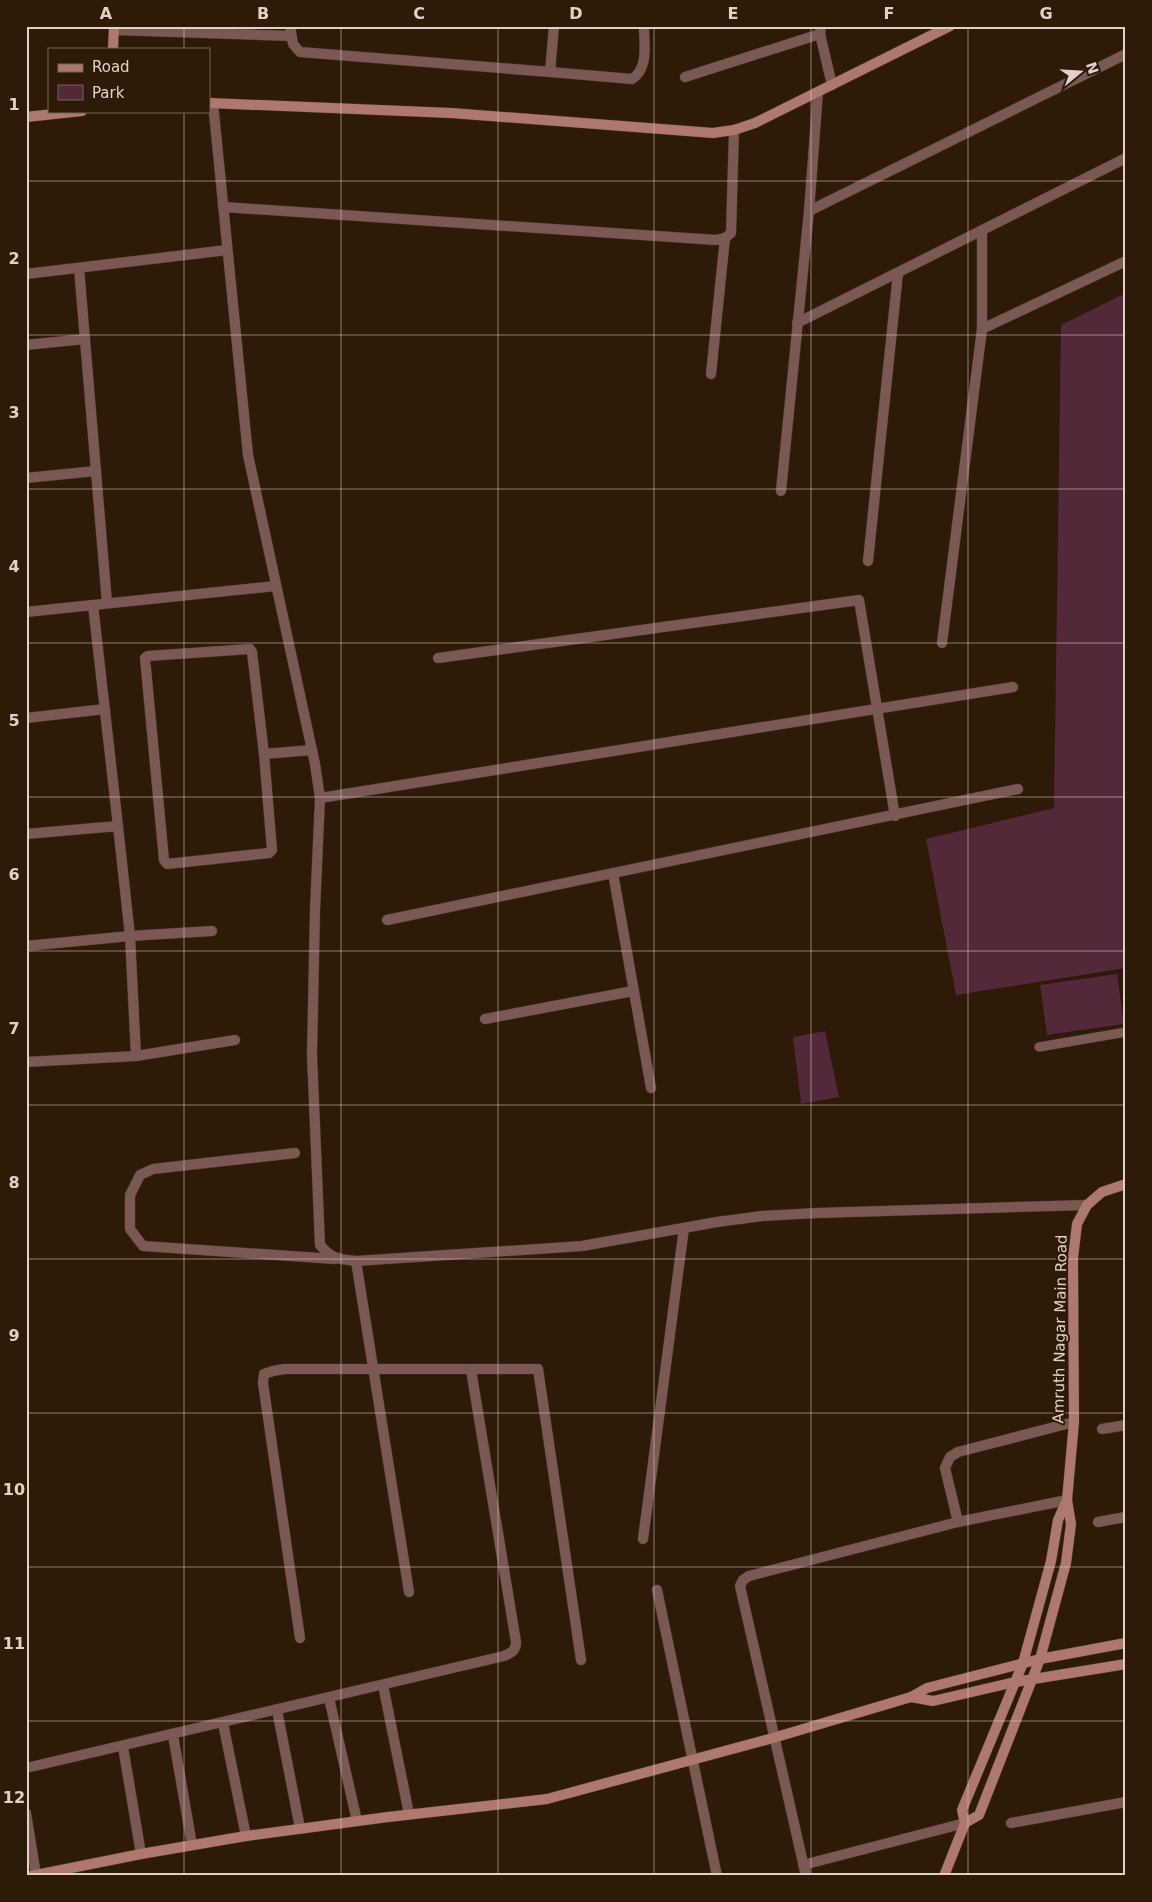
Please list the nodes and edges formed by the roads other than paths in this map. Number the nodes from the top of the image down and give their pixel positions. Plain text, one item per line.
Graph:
1 (554, 26) edge
2 (644, 26) edge
3 (950, 26) edge
4 (114, 28) edge
5 (153, 29) edge
6 (820, 30) edge
7 (290, 31) edge
8 (113, 48) edge
9 (1126, 54) edge
10 (550, 72) junction
11 (685, 77) dead end
12 (832, 85) junction
13 (818, 92) junction
14 (211, 103) edge
15 (73, 112) edge
16 (26, 117) edge
17 (734, 130) junction
18 (1126, 158) edge
19 (223, 207) junction
20 (810, 210) junction
21 (982, 231) junction
22 (725, 238) junction
23 (227, 250) junction
24 (1126, 261) edge
25 (79, 268) junction
26 (898, 273) junction
27 (26, 274) edge
28 (797, 322) junction
29 (982, 329) junction
30 (85, 339) junction
31 (26, 345) edge
32 (711, 374) dead end
33 (96, 471) junction
34 (26, 478) edge
35 (781, 491) dead end
36 (868, 562) dead end
37 (276, 586) junction
38 (107, 603) junction
39 (94, 605) junction
40 (26, 612) edge
41 (942, 642) dead end
42 (438, 658) dead end
43 (1013, 687) dead end
44 (105, 709) junction
45 (878, 709) junction
46 (26, 718) edge
47 (312, 750) junction
48 (264, 754) junction
49 (1018, 789) dead end
50 (320, 798) junction
51 (895, 816) junction
52 (118, 826) junction
53 (26, 834) edge
54 (613, 873) junction
55 (387, 920) dead end
56 (212, 931) dead end
57 (130, 936) junction
58 (26, 946) edge
59 (633, 991) junction
60 (486, 1019) dead end
61 (1126, 1032) edge
62 (235, 1040) dead end
63 (1039, 1047) dead end
64 (136, 1056) junction
65 (26, 1062) edge
66 (651, 1088) dead end
67 (295, 1153) dead end
68 (1126, 1184) edge
69 (1087, 1205) junction
70 (684, 1228) junction
71 (336, 1259) junction
72 (356, 1261) junction
73 (374, 1369) junction
74 (471, 1370) junction
75 (1074, 1422) junction
76 (1126, 1425) edge
77 (1102, 1429) dead end
78 (1067, 1500) junction
79 (1126, 1517) edge
80 (958, 1522) junction
81 (1098, 1522) dead end
82 (644, 1539) dead end
83 (657, 1590) dead end
84 (409, 1592) dead end
85 (300, 1638) dead end
86 (1126, 1643) edge
87 (1040, 1659) junction
88 (581, 1660) dead end
89 (1023, 1663) junction
90 (1126, 1664) edge
91 (1032, 1679) junction
92 (1015, 1682) junction
93 (382, 1685) junction
94 (911, 1697) junction
95 (329, 1698) junction
96 (276, 1710) junction
97 (223, 1723) junction
98 (173, 1735) junction
99 (773, 1738) junction
100 (123, 1747) junction
101 (692, 1761) junction
102 (26, 1768) edge
103 (1126, 1802) edge
104 (26, 1813) edge
105 (409, 1814) junction
106 (357, 1821) junction
107 (966, 1822) junction
108 (1012, 1823) dead end
109 (300, 1828) junction
110 (246, 1836) junction
111 (192, 1845) junction
112 (141, 1854) junction
113 (804, 1870) edge
114 (34, 1875) edge
115 (717, 1876) edge
116 (944, 1876) edge

1 - 10 street
2 - 10 street
3 - 12 street
4 - 5 street
4 - 8 street
5 - 7 street
6 - 11 street
6 - 12 street
7 - 10 street
9 - 20 street
12 - 13 street
13 - 17 street
13 - 20 street
14 - 17 street
14 - 19 street
15 - 16 street
17 - 22 street
18 - 21 street
19 - 22 street
19 - 23 street
20 - 28 street
21 - 26 street
21 - 29 street
22 - 32 street
23 - 25 street
23 - 37 street
24 - 29 street
25 - 27 street
25 - 30 street
26 - 28 street
26 - 36 street
28 - 35 street
29 - 41 street
30 - 31 street
30 - 33 street
33 - 34 street
33 - 38 street
37 - 38 street
37 - 47 street
38 - 39 street
39 - 40 street
39 - 44 street
42 - 45 street
43 - 45 street
44 - 46 street
44 - 52 street
45 - 50 street
45 - 51 street
47 - 48 street
47 - 50 street
48 - 48 street
49 - 51 street
50 - 71 street
51 - 54 street
52 - 53 street
52 - 57 street
54 - 55 street
54 - 59 street
56 - 57 street
57 - 58 street
57 - 64 street
59 - 60 street
59 - 66 street
61 - 63 lane
62 - 64 street
64 - 65 street
67 - 71 street
68 - 69 street, Amruth Nagar Main Road
69 - 70 street
69 - 75 street, Amruth Nagar Main Road
70 - 72 street
70 - 82 street
71 - 72 street
72 - 73 street
73 - 74 street
73 - 84 street
73 - 85 street
74 - 88 street
74 - 93 street
75 - 78 street, Amruth Nagar Main Road
75 - 80 street
76 - 77 street
78 - 80 street
78 - 87 street, Amruth Nagar Main Road
78 - 89 street, Amruth Nagar Main Road
79 - 81 street
80 - 99 street
83 - 101 street
86 - 87 street
87 - 89 street
87 - 91 street, Amruth Nagar Main Road
89 - 92 street, Amruth Nagar Main Road
89 - 94 street
90 - 91 street
91 - 92 street
91 - 107 street, Amruth Nagar Main Road
92 - 94 street
92 - 107 street, Amruth Nagar Main Road
93 - 95 street
93 - 105 street
94 - 99 street
95 - 96 street
95 - 106 street
96 - 97 street
96 - 109 street
97 - 98 street
97 - 110 street
98 - 100 street
98 - 111 street
99 - 101 street
99 - 113 street
100 - 102 street
100 - 112 street
101 - 105 street
101 - 115 street
103 - 108 street
104 - 114 street
105 - 106 street
106 - 109 street
107 - 113 street
107 - 116 street, Amruth Nagar Main Road
109 - 110 street
110 - 111 street
111 - 112 street
112 - 114 street

